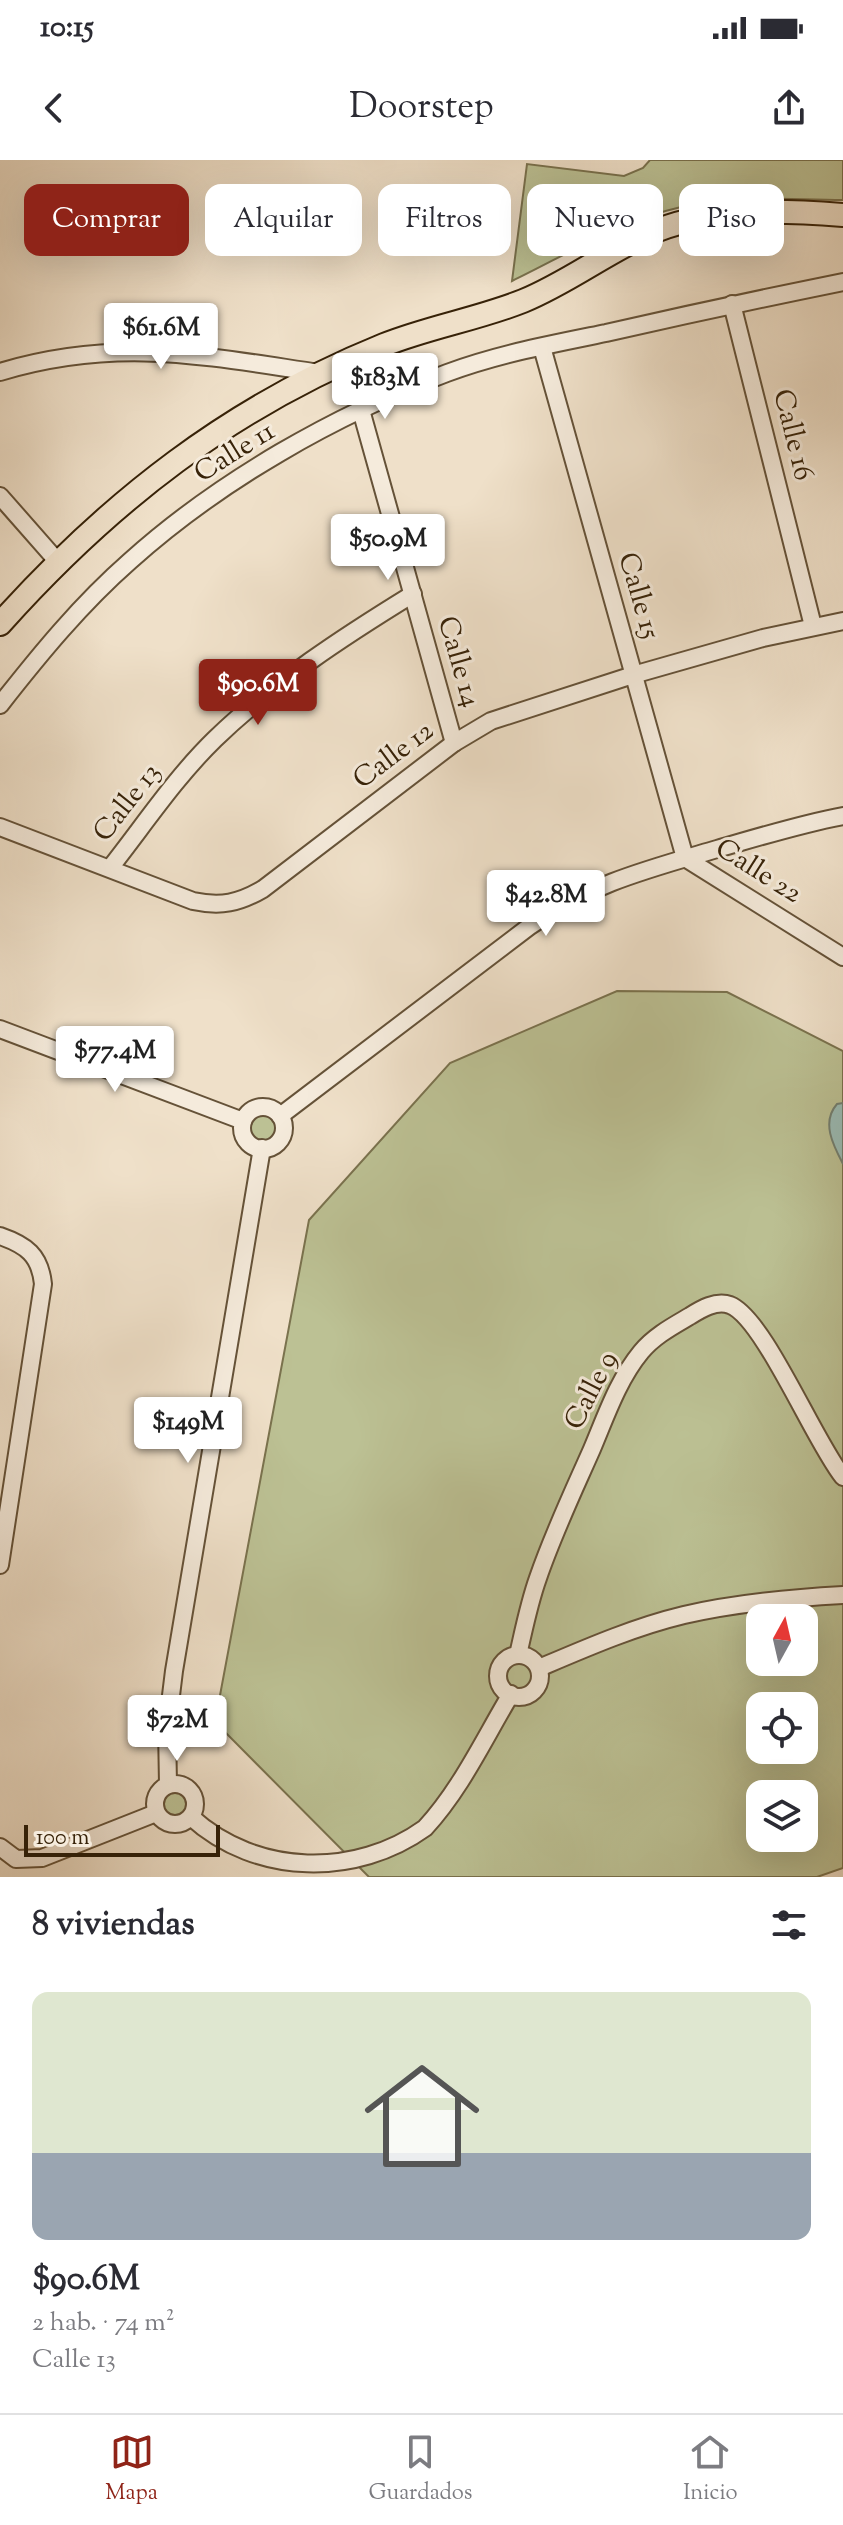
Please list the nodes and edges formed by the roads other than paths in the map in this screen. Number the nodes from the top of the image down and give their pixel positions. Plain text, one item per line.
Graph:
1 (843, 215) edge
2 (843, 282) edge
3 (732, 304) junction
4 (542, 347) junction
5 (0, 372) edge
6 (320, 373) junction
7 (361, 410) junction
8 (0, 496) edge
9 (58, 562) junction
10 (413, 594) junction
11 (843, 621) edge
12 (0, 624) edge
13 (813, 626) junction
14 (633, 675) junction
15 (0, 705) edge
16 (454, 743) junction
17 (843, 816) edge
18 (0, 827) edge
19 (685, 858) junction
20 (110, 868) junction
21 (843, 957) edge
22 (0, 1029) edge
23 (280, 1116) junction
24 (243, 1121) junction
25 (262, 1148) junction
26 (0, 1236) edge
27 (843, 1477) edge
28 (0, 1565) edge
29 (843, 1595) edge
30 (518, 1655) junction
31 (539, 1668) junction
32 (511, 1694) junction
33 (168, 1784) junction
34 (156, 1813) junction
35 (191, 1817) junction
36 (0, 1847) edge

1 - 6 main road
2 - 3 street, Calle 11
3 - 4 street, Calle 11
3 - 13 street, Calle 16
4 - 7 street, Calle 11
4 - 14 street, Calle 15
5 - 6 street
6 - 9 main road
7 - 10 street, Calle 14
7 - 15 street, Calle 11
8 - 9 street
9 - 12 main road
10 - 16 street, Calle 14
10 - 20 street, Calle 13
11 - 13 street, Calle 12
13 - 14 street, Calle 12
14 - 16 street, Calle 12
14 - 19 street, Calle 15
16 - 20 street, Calle 12
17 - 19 street
18 - 20 street, Calle 12
19 - 21 street, Calle 22
19 - 23 street
22 - 24 street
23 - 24 street
23 - 25 street
24 - 25 street
25 - 33 street
26 - 28 street
27 - 30 street, Calle 9
29 - 31 street
30 - 31 street
30 - 32 street
31 - 32 street
32 - 35 street
33 - 34 street
33 - 35 street
34 - 35 street
34 - 36 street

